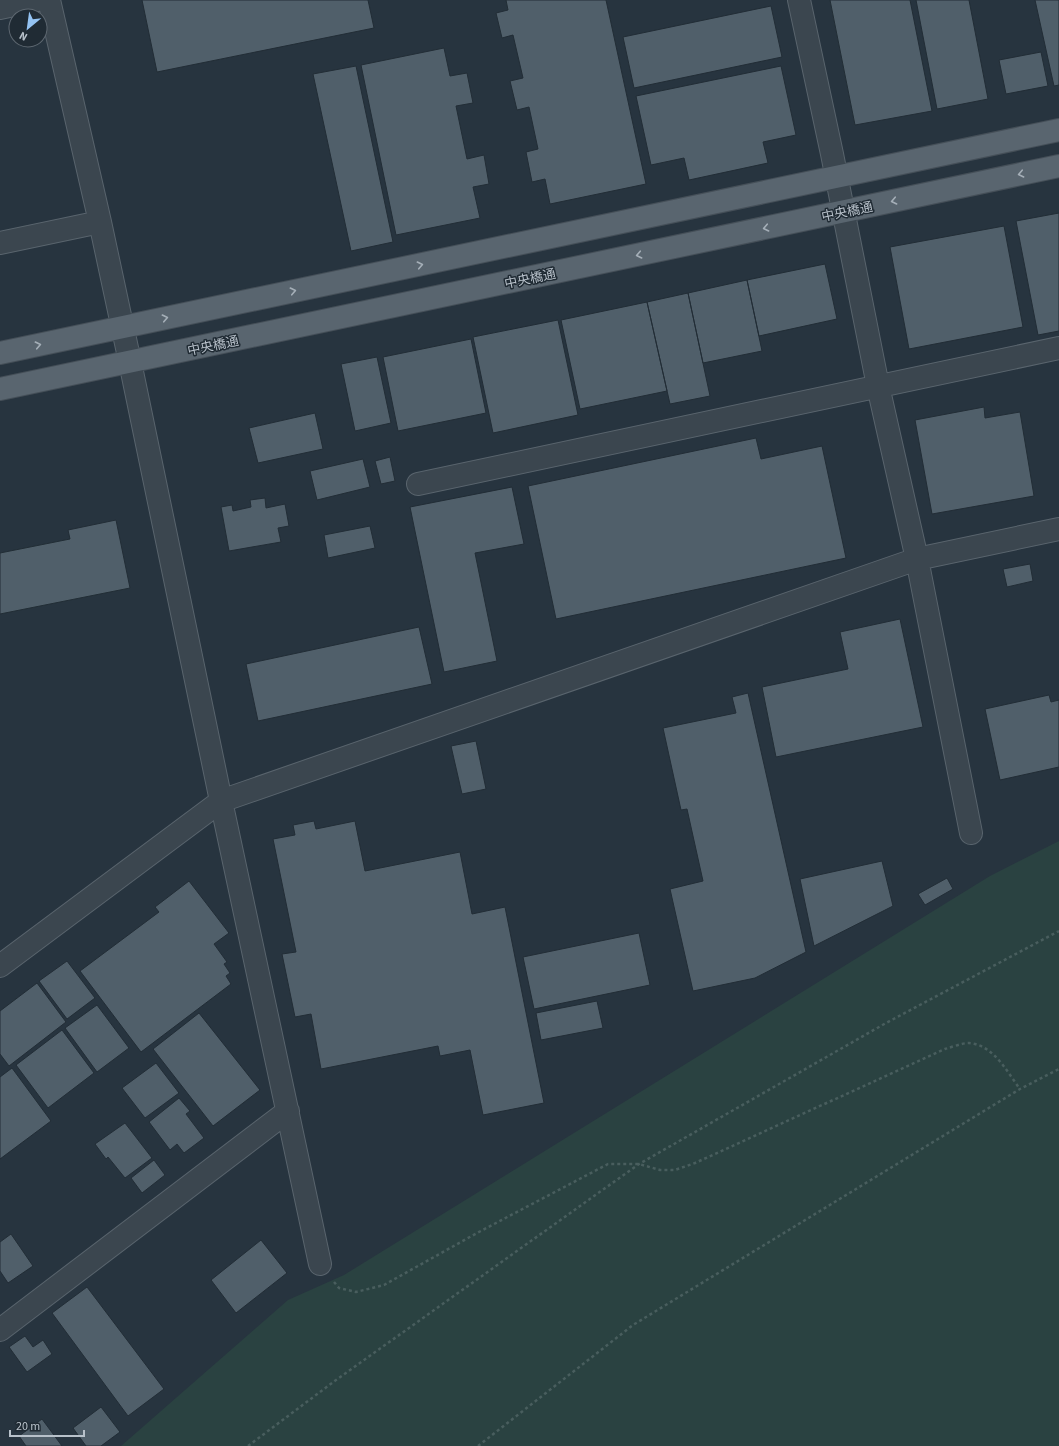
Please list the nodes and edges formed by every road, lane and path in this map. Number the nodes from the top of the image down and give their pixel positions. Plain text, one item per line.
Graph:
1 (37, 0) edge
2 (49, 0) edge
3 (799, 0) edge
4 (0, 8) edge
5 (1059, 130) edge
6 (1059, 166) edge
7 (836, 177) junction
8 (843, 212) junction
9 (100, 222) junction
10 (0, 243) edge
11 (123, 327) junction
12 (1059, 348) edge
13 (0, 353) edge
14 (130, 362) junction
15 (878, 386) junction
16 (0, 390) edge
17 (418, 484) dead end
18 (1059, 529) edge
19 (917, 559) junction
20 (221, 801) junction
21 (971, 833) dead end
22 (1059, 931) edge
23 (0, 966) edge
24 (1059, 1069) edge
25 (1020, 1089) junction
26 (288, 1111) junction
27 (639, 1164) junction
28 (320, 1264) joint
29 (0, 1330) edge
30 (248, 1446) edge
31 (478, 1446) edge

1 - 4 street
2 - 9 street
3 - 7 street
5 - 7 main road
6 -> 8 main road, 中央橋通
7 - 8 street
11 -> 7 main road
8 -> 14 main road, 中央橋通
8 - 15 street
9 - 10 street
9 - 11 street
13 -> 11 main road
11 - 14 street
12 - 15 street
14 - 16 main road, 中央橋通
14 - 20 street
15 - 17 street
15 - 19 street
18 - 19 street
19 - 20 street
19 - 21 street
20 - 23 street
20 - 26 street
22 - 27 path
24 - 25 path
25 - 27 path
25 - 31 path
26 - 28 street
26 - 29 street
27 - 28 path
27 - 30 path

